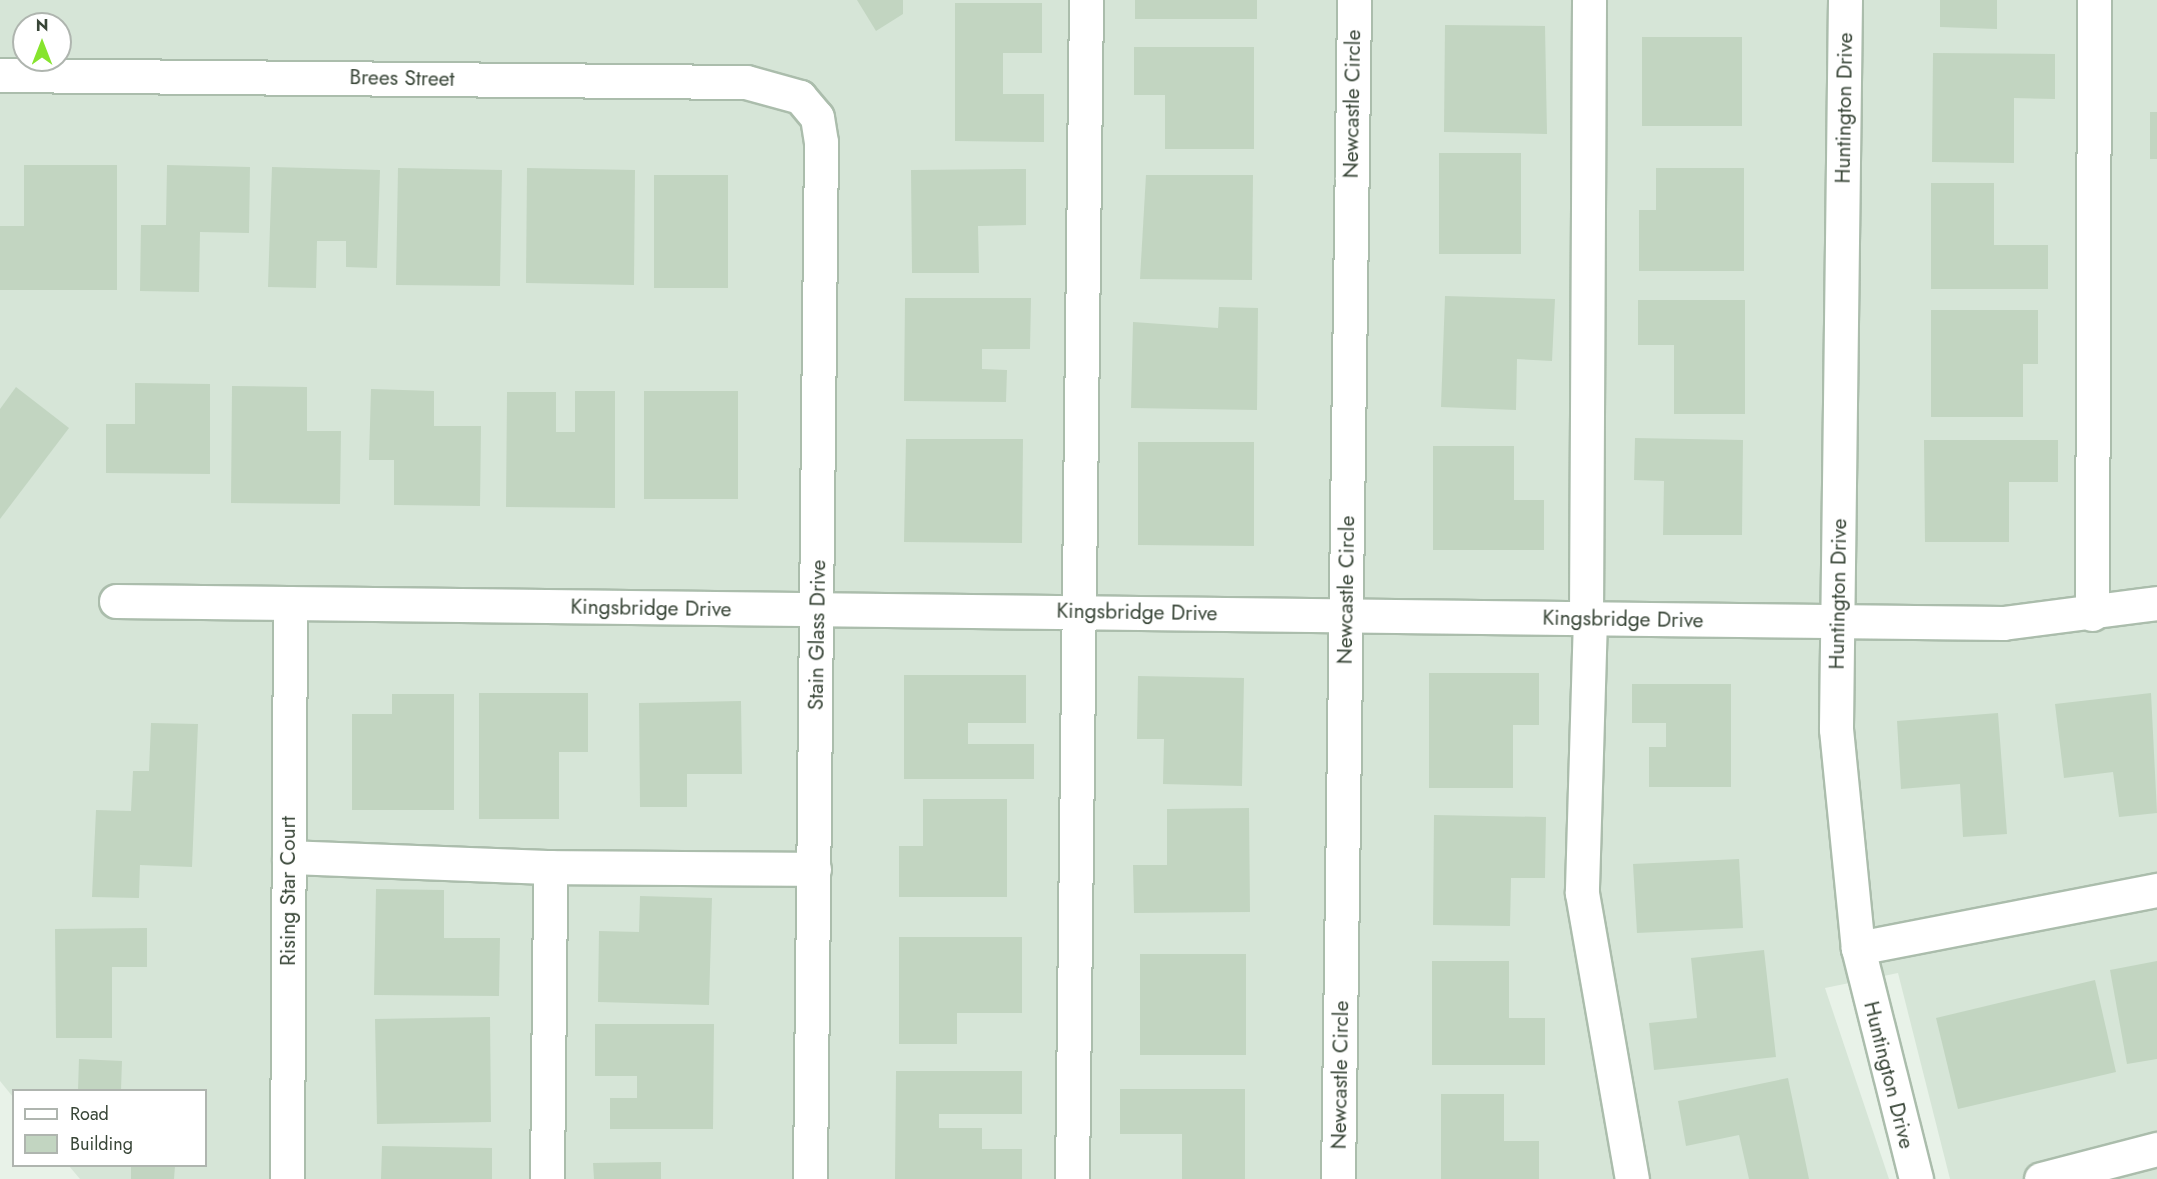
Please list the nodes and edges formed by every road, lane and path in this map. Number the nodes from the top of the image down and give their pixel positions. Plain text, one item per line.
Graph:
1 (1086, 0) edge
2 (1354, 0) edge
3 (1589, 0) edge
4 (1845, 0) edge
5 (2094, 0) edge
6 (0, 75) edge
7 (800, 97) joint
8 (116, 601) dead end
9 (290, 603) junction
10 (2157, 603) edge
11 (818, 610) junction
12 (1081, 611) junction
13 (2092, 614) junction
14 (1346, 615) junction
15 (1588, 618) junction
16 (1837, 622) junction
17 (288, 857) junction
18 (550, 867) junction
19 (814, 869) junction
20 (2157, 890) edge
21 (1858, 948) junction
22 (2157, 1149) edge
23 (287, 1179) edge
24 (547, 1179) edge
25 (810, 1179) edge
26 (1072, 1179) edge
27 (1338, 1179) edge
28 (1632, 1179) edge
29 (1916, 1179) edge
30 (2042, 1179) edge

1 - 12 street
2 - 14 street, Newcastle Circle
3 - 15 street
4 - 16 street, Huntington Drive
5 - 13 street
6 - 7 street, Brees Street
7 - 11 street, Stain Glass Drive
8 - 9 street, Kingsbridge Drive
9 - 11 street, Kingsbridge Drive
9 - 17 street, Rising Star Court
10 - 13 street, Kingsbridge Drive
11 - 12 street, Kingsbridge Drive
11 - 19 street, Stain Glass Drive
12 - 14 street, Kingsbridge Drive
12 - 26 street
13 - 16 street, Kingsbridge Drive
14 - 15 street, Kingsbridge Drive
14 - 27 street, Newcastle Circle
15 - 16 street, Kingsbridge Drive
15 - 28 street
16 - 21 street, Huntington Drive
17 - 18 street
17 - 23 street, Rising Star Court
18 - 19 street
18 - 24 street
19 - 25 street, Stain Glass Drive
20 - 21 street
21 - 29 street, Huntington Drive
22 - 30 street

